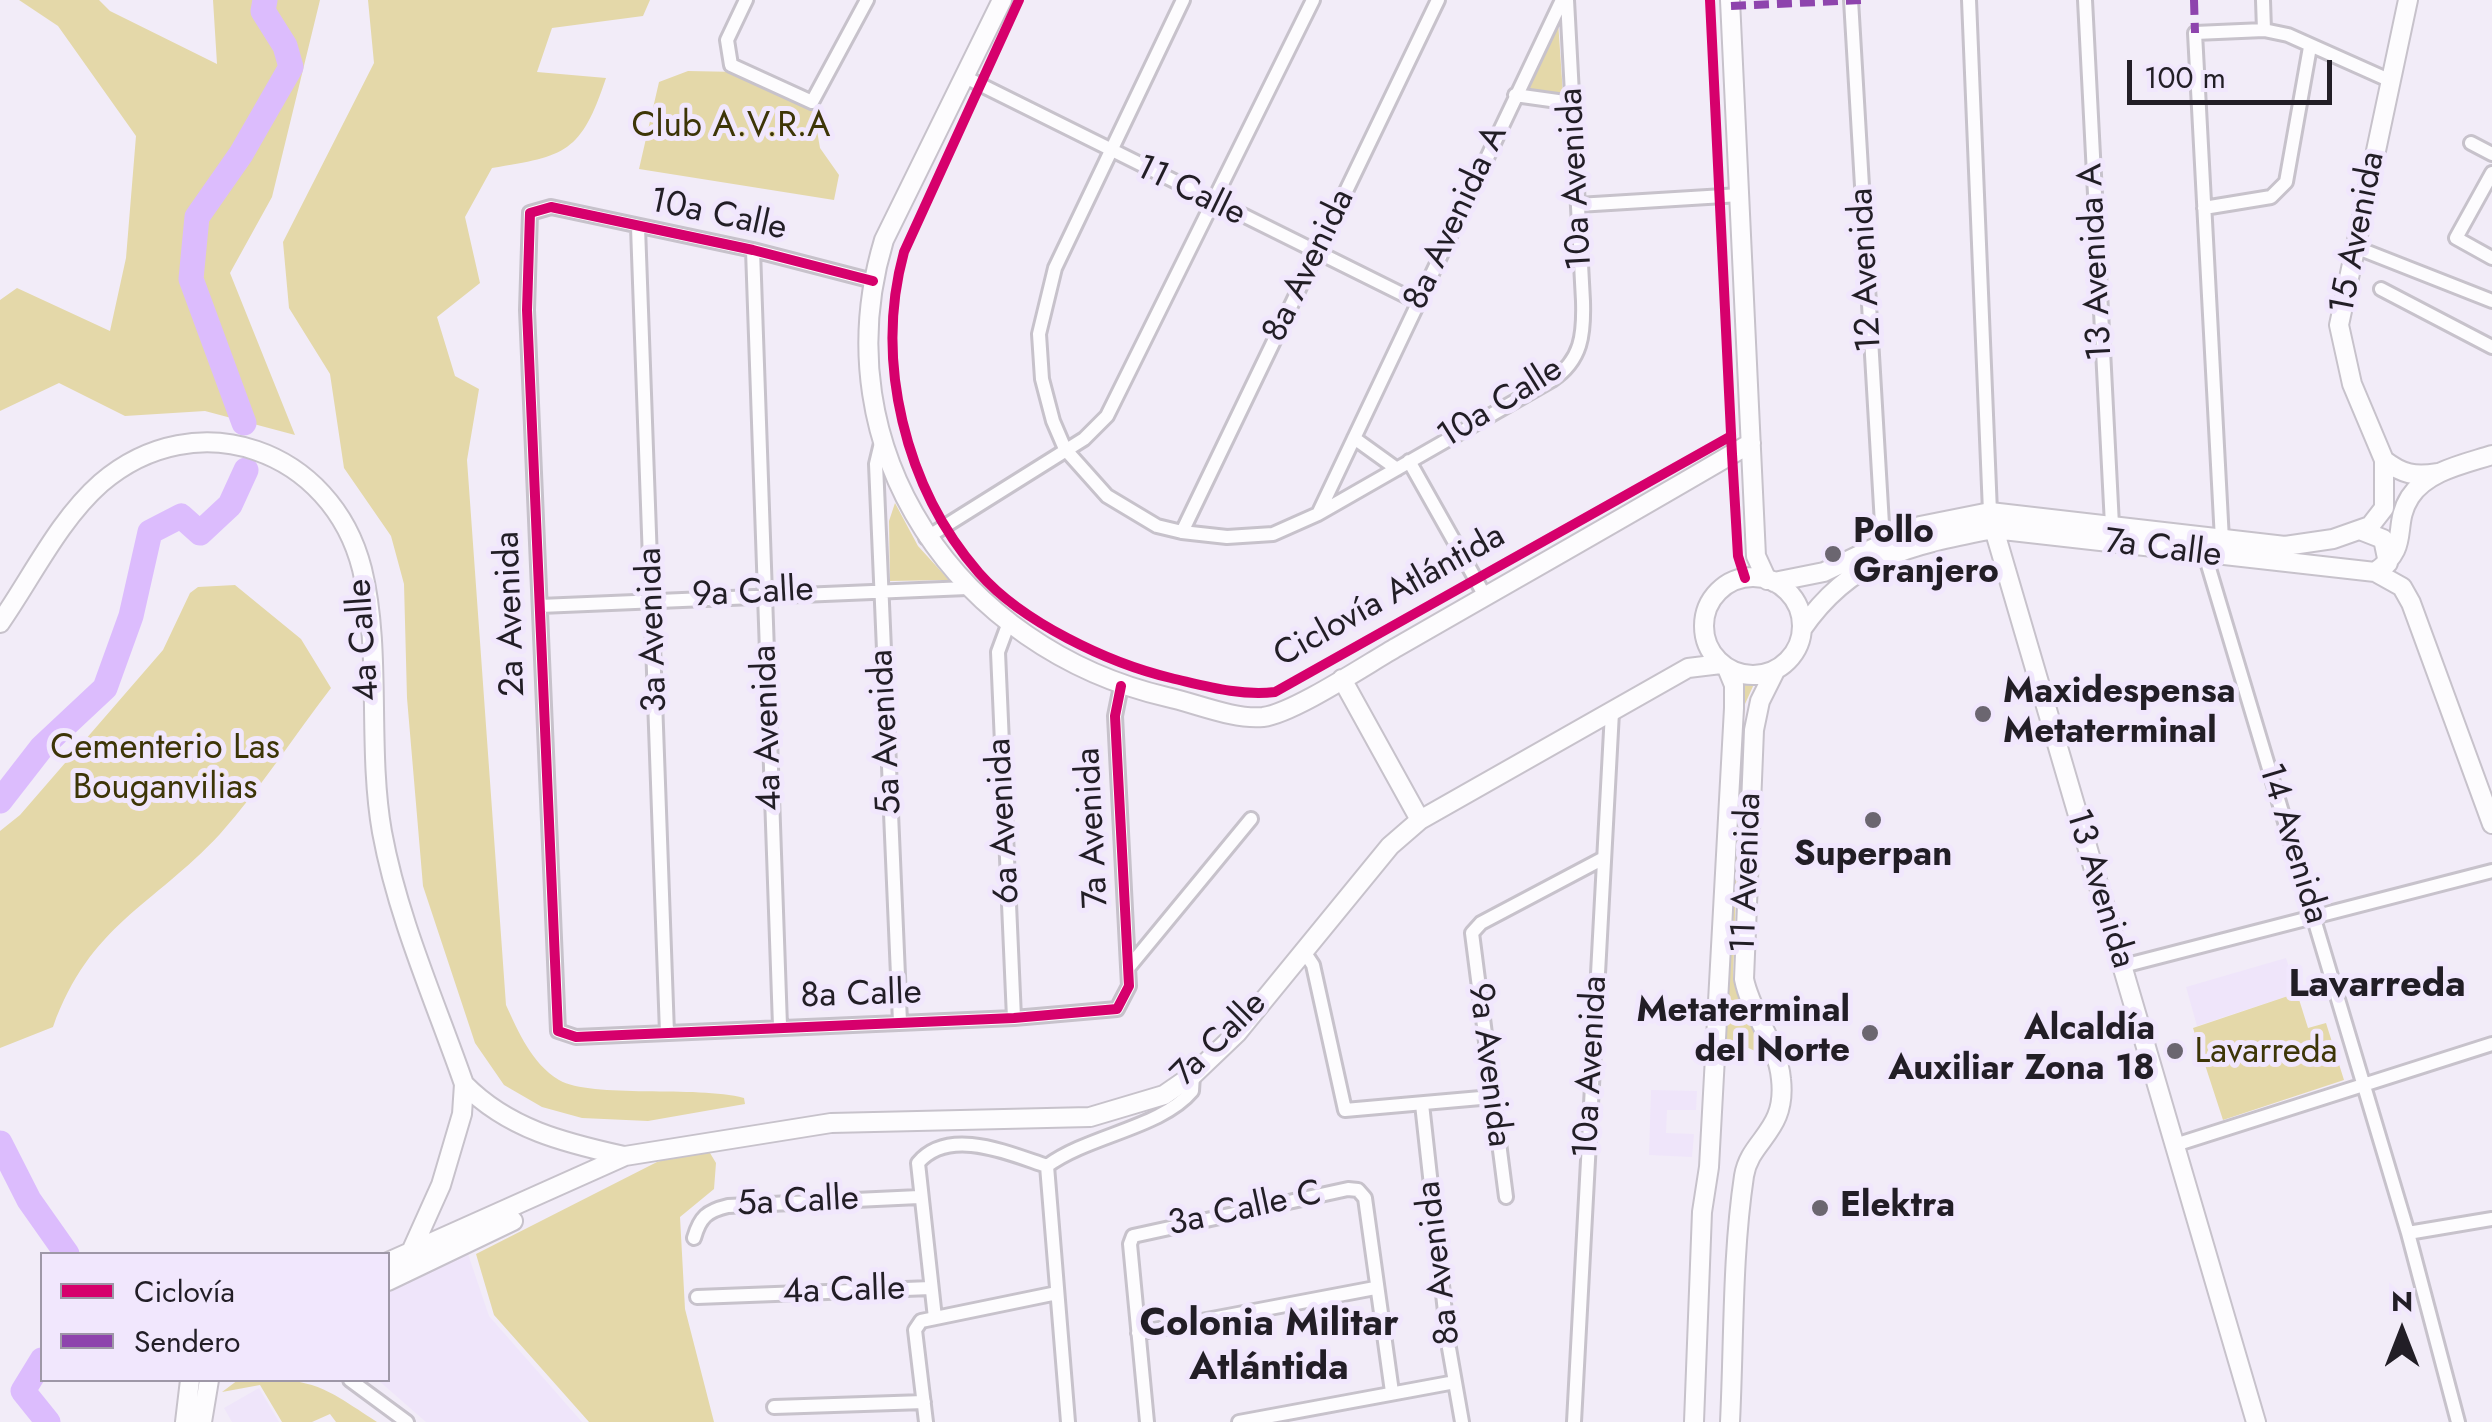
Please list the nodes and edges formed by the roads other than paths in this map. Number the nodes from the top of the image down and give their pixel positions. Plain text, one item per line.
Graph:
1 (746, 0) edge
2 (866, 0) edge
3 (1002, 0) edge
4 (1183, 0) edge
5 (1313, 0) edge
6 (1438, 0) edge
7 (1564, 0) edge
8 (1730, 0) edge
9 (1850, 0) edge
10 (1969, 0) edge
11 (2084, 0) edge
12 (2263, 0) edge
13 (2408, 0) edge
14 (2264, 30) junction
15 (2310, 47) junction
16 (965, 77) junction
17 (2391, 81) junction
18 (1515, 96) junction
19 (1572, 103) junction
20 (2471, 142) dead end
21 (1111, 152) junction
22 (2492, 154) edge
23 (2492, 173) edge
24 (1740, 195) junction
25 (1215, 204) junction
26 (1578, 205) junction
27 (551, 208) joint
28 (2204, 208) junction
29 (638, 227) junction
30 (2355, 247) junction
31 (753, 250) junction
32 (1316, 254) junction
33 (2492, 258) edge
34 (874, 281) junction
35 (2381, 290) dead end
36 (2492, 301) edge
37 (1418, 302) junction
38 (2492, 347) edge
39 (1576, 356) joint
40 (1354, 438) junction
41 (881, 442) junction
42 (1751, 442) junction
43 (1065, 450) junction
44 (2492, 455) edge
45 (2384, 460) junction
46 (1403, 465) junction
47 (2437, 473) junction
48 (1318, 514) junction
49 (1992, 520) junction
50 (2112, 524) junction
51 (2360, 530) junction
52 (1182, 532) junction
53 (926, 538) junction
54 (1883, 540) junction
55 (2222, 540) junction
56 (2400, 545) junction
57 (2205, 555) junction
58 (2382, 567) junction
59 (1763, 580) junction
60 (967, 588) junction
61 (881, 590) junction
62 (764, 594) junction
63 (1485, 596) junction
64 (654, 599) junction
65 (2412, 603) junction
66 (540, 606) junction
67 (0, 623) edge
68 (1008, 626) junction
69 (1802, 629) junction
70 (1706, 642) junction
71 (1724, 666) junction
72 (1688, 668) junction
73 (1774, 671) junction
74 (1342, 679) junction
75 (1121, 686) junction
76 (1612, 712) junction
77 (1251, 819) dead end
78 (1420, 820) junction
79 (2492, 824) edge
80 (1602, 858) junction
81 (2492, 872) edge
82 (2313, 916) junction
83 (1303, 950) junction
84 (2122, 966) junction
85 (1129, 967) junction
86 (1014, 1018) junction
87 (900, 1022) junction
88 (780, 1026) junction
89 (667, 1033) junction
90 (561, 1034) joint
91 (2492, 1044) edge
92 (1193, 1076) junction
93 (2363, 1083) junction
94 (464, 1084) junction
95 (1492, 1097) junction
96 (1422, 1104) junction
97 (2175, 1145) junction
98 (633, 1156) junction
99 (1046, 1166) junction
100 (919, 1197) junction
101 (1506, 1197) dead end
102 (2492, 1219) edge
103 (2408, 1234) junction
104 (694, 1238) dead end
105 (408, 1253) junction
106 (392, 1272) edge
107 (931, 1288) junction
108 (1375, 1288) junction
109 (1057, 1293) junction
110 (697, 1297) dead end
111 (935, 1318) junction
112 (1138, 1332) junction
113 (199, 1382) edge
114 (199, 1382) edge
115 (353, 1382) edge
116 (1455, 1382) junction
117 (1392, 1392) junction
118 (924, 1402) junction
119 (774, 1407) dead end
120 (185, 1422) edge
121 (202, 1422) edge
122 (407, 1422) edge
123 (926, 1422) edge
124 (1068, 1422) edge
125 (1147, 1422) edge
126 (1239, 1422) edge
127 (1462, 1422) edge
128 (1574, 1422) edge
129 (1694, 1422) edge
130 (1730, 1422) edge
131 (2256, 1422) edge
132 (2458, 1422) edge

1 - 2 street
3 - 16 main road
4 - 21 street
5 - 25 street
6 - 32 street, 8a Avenida
7 - 18 street, 8a Avenida A
7 - 19 street, 10a Avenida
8 - 24 main road
9 - 54 street, 12 Avenida
10 - 49 street, 13 Avenida
11 - 50 street, 13 Avenida A
12 - 14 street
13 - 17 main road, 15 Avenida
14 - 15 street
14 - 28 street
15 - 17 street
15 - 28 street
16 - 21 street, 11 Calle
16 - 34 main road
17 - 30 main road, 15 Avenida
18 - 19 street
18 - 37 street, 8a Avenida A
19 - 26 street, 10a Avenida
20 - 22 street
21 - 25 street, 11 Calle
21 - 43 street, 10a Calle
23 - 33 street
24 - 26 street
24 - 42 main road
25 - 32 street, 11 Calle
25 - 43 street
26 - 39 street, 10a Avenida
27 - 29 street, 10a Calle
27 - 66 street, 2a Avenida
28 - 55 street
29 - 31 street, 10a Calle
29 - 64 street, 3a Avenida
30 - 36 street
30 - 45 main road, 15 Avenida
31 - 34 street, 10a Calle
31 - 62 street, 4a Avenida
32 - 37 street, 11 Calle
32 - 52 street, 8a Avenida
34 - 41 main road
35 - 38 street
37 - 40 street, 8a Avenida A
39 - 46 street, 10a Calle
40 - 46 street
40 - 48 street, 8a Avenida A
41 - 53 main road
41 - 61 street, 5a Avenida
42 - 59 main road
42 - 63 main road
43 - 52 street, 10a Calle
43 - 53 street
44 - 47 main road
45 - 47 main road
45 - 51 main road
46 - 48 street, 10a Calle
46 - 63 street
47 - 56 main road
48 - 52 street, 10a Calle
49 - 50 main road, 7a Calle
49 - 54 main road, 7a Calle
49 - 57 main road, 7a Calle
49 - 69 main road, 7a Calle
49 - 84 main road, 13 Avenida
50 - 55 main road, 7a Calle
51 - 55 main road, 7a Calle
51 - 58 main road
53 - 60 main road
54 - 59 main road, 7a Calle
56 - 58 main road
56 - 65 main road
57 - 58 main road, 7a Calle
57 - 82 street, 14 Avenida
58 - 65 main road
59 - 69 main road
59 - 70 main road
60 - 61 street, 9a Calle
60 - 68 main road
61 - 62 street, 9a Calle
61 - 87 street, 5a Avenida
62 - 64 street, 9a Calle
62 - 88 street, 4a Avenida
63 - 74 main road
64 - 66 street, 9a Calle
64 - 89 street, 3a Avenida
65 - 79 main road
66 - 90 street, 2a Avenida
67 - 94 main road, 4a Calle
68 - 75 main road
68 - 86 street, 6a Avenida
69 - 73 main road
70 - 71 main road
70 - 72 main road, 7a Calle
71 - 72 main road, 7a Calle
71 - 73 main road
71 - 129 main road, 11 Avenida
72 - 76 main road, 7a Calle
73 - 130 main road, 11 Avenida
74 - 75 main road
74 - 78 main road
75 - 85 street, 7a Avenida
76 - 78 main road, 7a Calle
76 - 80 street, 10a Avenida
77 - 85 street, 8a Calle
78 - 83 main road, 7a Calle
80 - 95 street, 9a Avenida
80 - 128 street, 10a Avenida
81 - 82 street
82 - 84 street
82 - 93 street, 14 Avenida
83 - 92 main road, 7a Calle
83 - 96 street
84 - 97 main road, 13 Avenida
85 - 86 street, 8a Calle
86 - 87 street, 8a Calle
87 - 88 street, 8a Calle
88 - 89 street, 8a Calle
89 - 90 street, 8a Calle
91 - 93 street
92 - 98 main road, 7a Calle
92 - 99 street
93 - 97 street
93 - 103 street, 14 Avenida
94 - 98 main road
94 - 105 main road, 4a Calle
95 - 96 street
95 - 101 street, 9a Avenida
96 - 116 street, 8a Avenida
97 - 131 main road, 13 Avenida
98 - 105 main road, 7a Calle
98 - 106 main road, 7a Calle
99 - 100 street
99 - 109 street
100 - 104 street, 5a Calle
100 - 107 street
102 - 103 street
103 - 132 street, 14 Avenida
105 - 106 main road, 4a Calle
107 - 110 street, 4a Calle
107 - 111 street
108 - 112 street
108 - 112 street, 3a Calle C
108 - 117 street
109 - 111 street, 4a Calle
109 - 124 street
111 - 118 street
112 - 125 street
113 - 120 main road
114 - 121 main road
115 - 122 street
116 - 117 street
116 - 127 street, 8a Avenida
117 - 126 street
118 - 119 street
118 - 123 street

